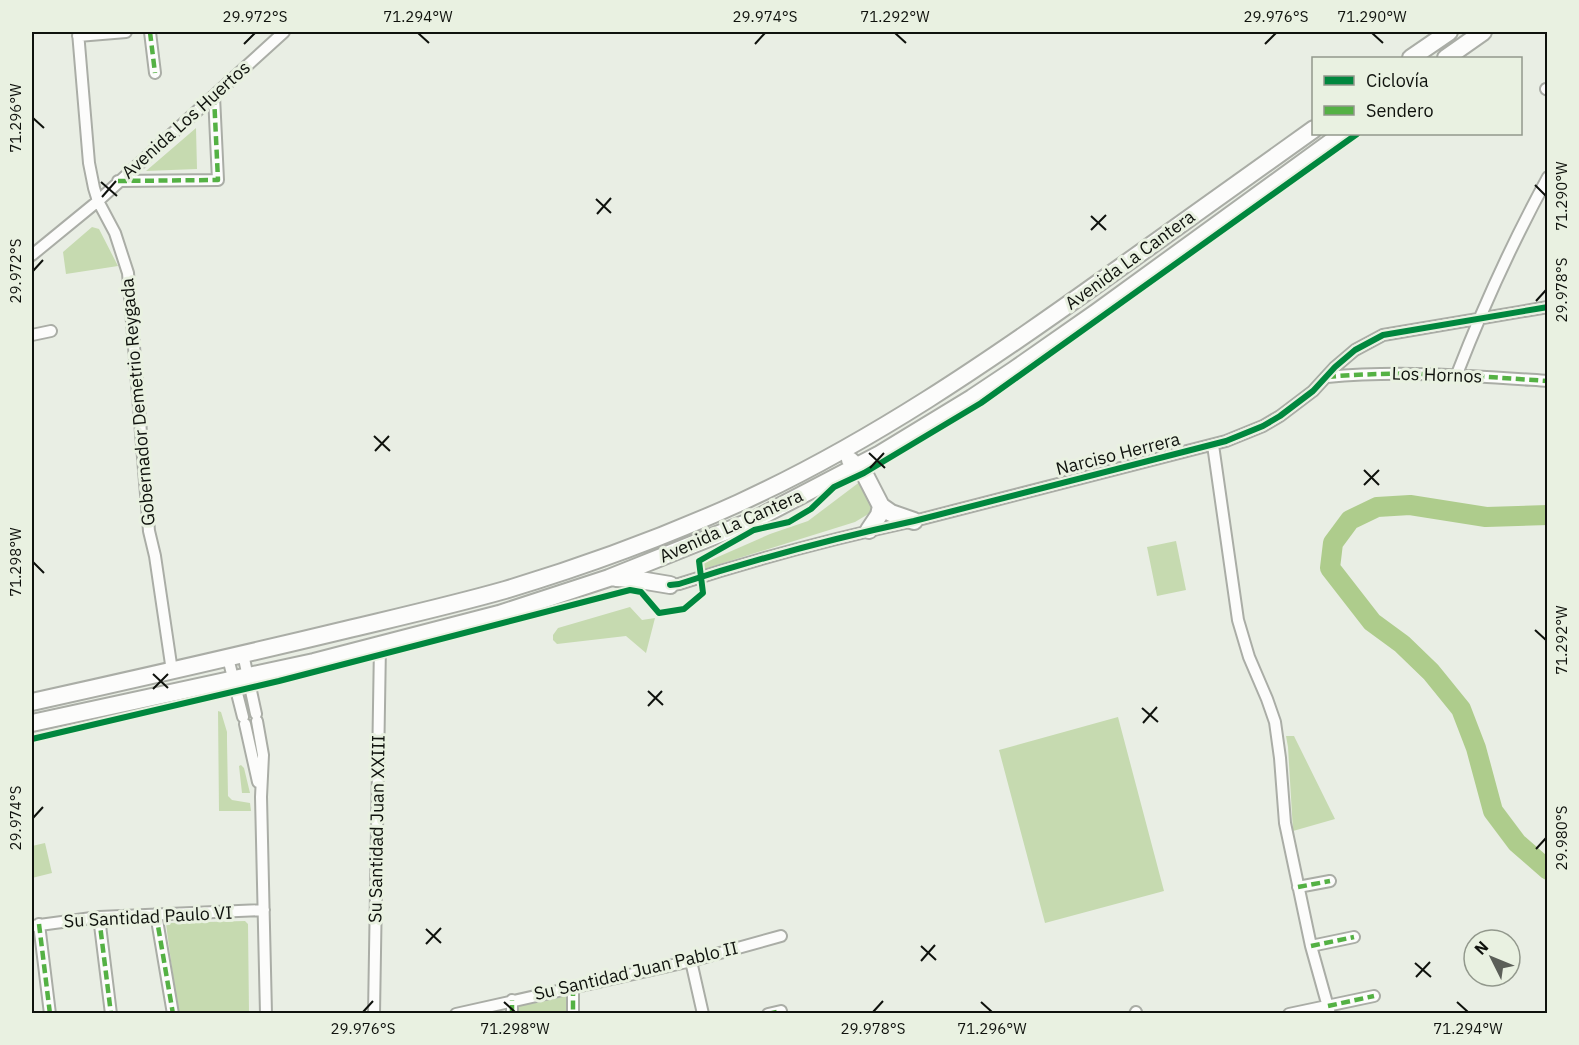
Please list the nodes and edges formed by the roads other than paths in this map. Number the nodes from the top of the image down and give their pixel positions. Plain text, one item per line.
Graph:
1 (126, 32) edge
2 (150, 32) edge
3 (285, 32) edge
4 (1449, 32) edge
5 (1483, 32) edge
6 (78, 34) edge
7 (1412, 57) edge
8 (1447, 57) edge
9 (155, 73) dead end
10 (214, 96) junction
11 (1312, 130) edge
12 (1341, 135) edge
13 (1548, 177) edge
14 (118, 181) junction
15 (98, 201) junction
16 (32, 255) edge
17 (1548, 307) edge
18 (1479, 318) junction
19 (51, 331) dead end
20 (32, 335) edge
21 (1457, 374) junction
22 (1327, 377) junction
23 (1548, 381) edge
24 (1213, 445) junction
25 (840, 452) junction
26 (858, 467) junction
27 (881, 506) junction
28 (914, 521) junction
29 (868, 531) junction
30 (649, 541) junction
31 (649, 562) junction
32 (609, 578) junction
33 (670, 585) junction
34 (380, 645) junction
35 (235, 656) junction
36 (172, 671) junction
37 (240, 678) junction
38 (32, 702) edge
39 (32, 723) edge
40 (261, 797) junction
41 (1330, 881) dead end
42 (1298, 887) junction
43 (264, 910) junction
44 (156, 914) junction
45 (99, 917) junction
46 (35, 925) edge
47 (781, 936) dead end
48 (1354, 937) dead end
49 (1311, 946) junction
50 (691, 961) junction
51 (573, 987) junction
52 (1374, 996) dead end
53 (512, 1000) junction
54 (1329, 1010) edge
55 (782, 1011) dead end
56 (50, 1014) edge
57 (111, 1014) edge
58 (173, 1014) edge
59 (266, 1014) edge
60 (374, 1014) edge
61 (456, 1014) edge
62 (512, 1014) edge
63 (573, 1014) edge
64 (703, 1014) edge
65 (768, 1014) edge
66 (1289, 1014) edge

1 - 6 street
2 - 9 street
3 - 10 street, Avenida Los Huertos
4 - 7 highway
5 - 8 highway
6 - 15 street, Gobernador Demetrio Reygada
10 - 14 street, Avenida Los Huertos
10 - 14 street
11 - 25 highway, Avenida La Cantera
12 - 26 highway, Avenida La Cantera
13 - 18 street
14 - 15 street, Avenida Los Huertos
15 - 16 street, Avenida Los Huertos
15 - 36 street, Gobernador Demetrio Reygada
17 - 18 street, Narciso Herrera
18 - 21 street
18 - 22 street, Narciso Herrera
19 - 20 street
21 - 22 street, Los Hornos
21 - 23 street, Los Hornos
22 - 24 street, Narciso Herrera
24 - 28 street, Narciso Herrera
24 - 42 street
25 - 26 highway
25 - 30 highway, Avenida La Cantera
26 - 27 highway
26 - 31 highway, Avenida La Cantera
27 - 28 highway
27 - 29 highway
28 - 29 street, Narciso Herrera
29 - 33 street, Narciso Herrera
30 - 31 highway
30 - 35 highway, Avenida La Cantera
31 - 32 highway, Avenida La Cantera
31 - 33 highway
32 - 33 highway
32 - 34 highway, Avenida La Cantera
34 - 37 highway, Avenida La Cantera
34 - 60 street, Su Santidad Juan XXIII
35 - 36 highway, Avenida La Cantera
35 - 37 street
36 - 38 highway, Avenida La Cantera
37 - 39 highway, Avenida La Cantera
37 - 40 street
37 - 40 street
40 - 43 street
41 - 42 street
42 - 49 street
43 - 44 street, Su Santidad Paulo VI
43 - 59 street
44 - 45 street, Su Santidad Paulo VI
44 - 58 street
45 - 46 street, Su Santidad Paulo VI
45 - 57 street
46 - 56 street
47 - 50 street, Su Santidad Juan Pablo II
48 - 49 street
49 - 54 street
50 - 51 street, Su Santidad Juan Pablo II
50 - 64 street
51 - 53 street, Su Santidad Juan Pablo II
51 - 63 street
52 - 54 street
53 - 61 street, Su Santidad Juan Pablo II
53 - 62 street
54 - 66 street
55 - 65 street

